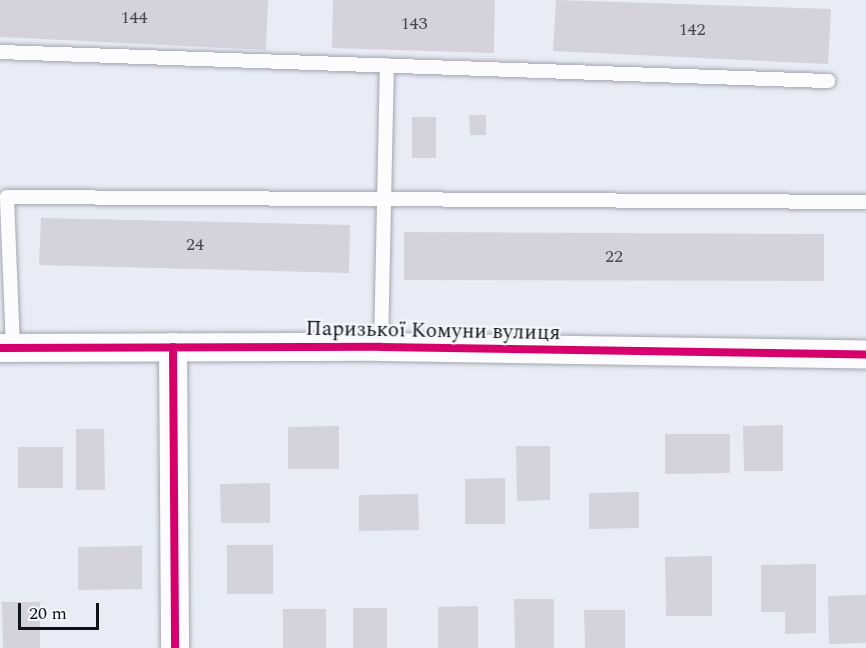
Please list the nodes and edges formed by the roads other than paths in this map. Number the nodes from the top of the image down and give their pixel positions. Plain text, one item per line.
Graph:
1 (0, 52) edge
2 (387, 65) junction
3 (828, 81) dead end
4 (384, 200) junction
5 (866, 202) edge
6 (173, 347) junction
7 (381, 347) junction
8 (7, 348) edge
9 (866, 355) edge
10 (176, 648) edge

1 - 2 lane
2 - 3 lane
2 - 4 lane
4 - 5 lane
4 - 7 lane
4 - 8 lane
6 - 7 street, Паризької Комуни вулиця
6 - 8 street, Паризької Комуни вулиця
6 - 10 street
7 - 9 street, Паризької Комуни вулиця

